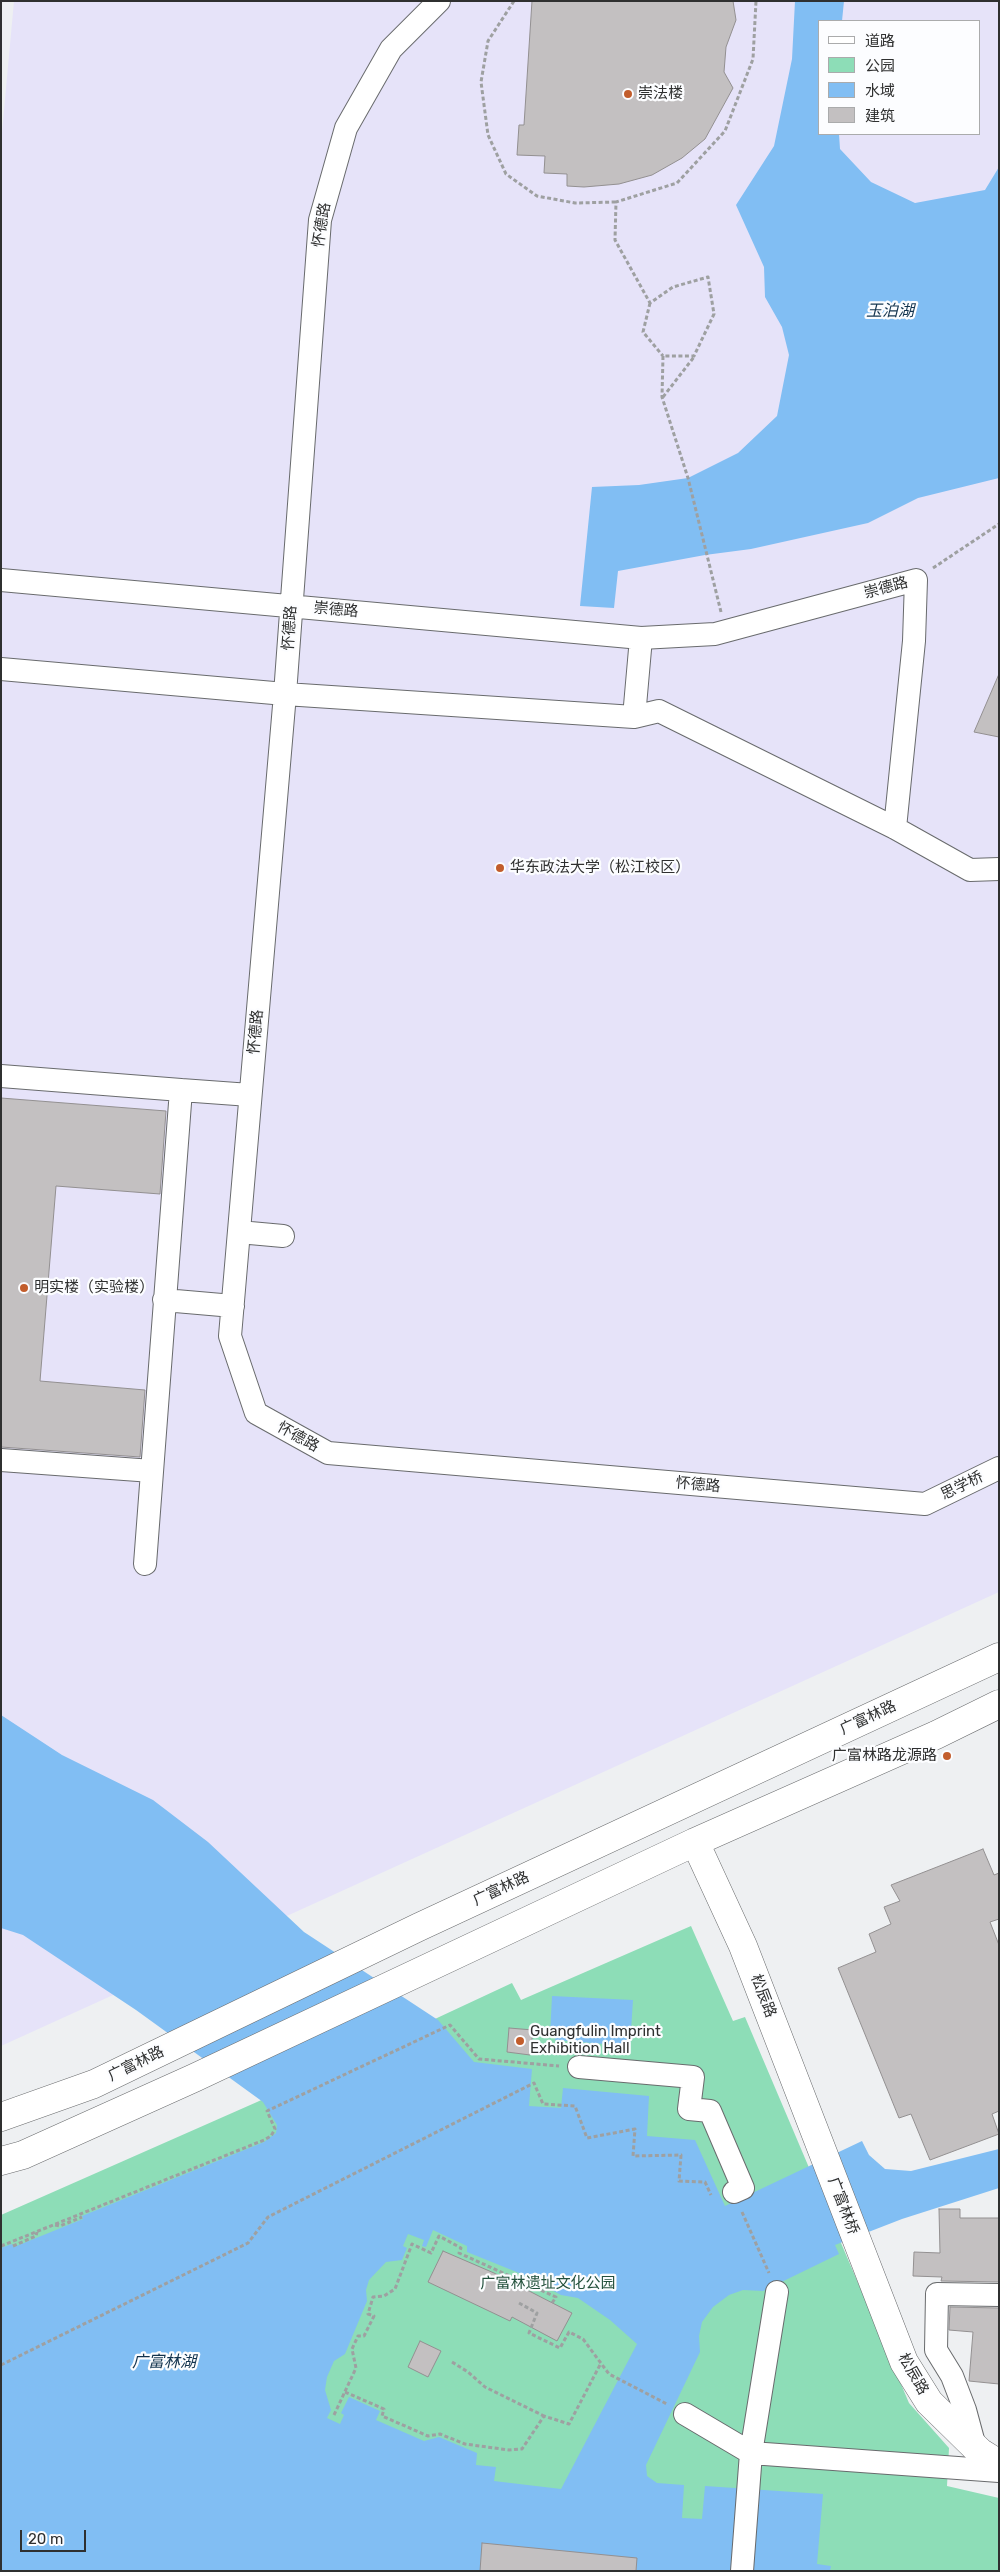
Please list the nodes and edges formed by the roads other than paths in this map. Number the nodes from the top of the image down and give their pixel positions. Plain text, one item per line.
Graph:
1 (438, 1) edge
2 (1, 580) edge
3 (291, 605) junction
4 (641, 638) junction
5 (1, 669) edge
6 (285, 694) junction
7 (634, 717) junction
8 (895, 828) junction
9 (999, 869) edge
10 (1, 1076) edge
11 (181, 1090) junction
12 (250, 1095) junction
13 (239, 1232) junction
14 (283, 1236) dead end
15 (164, 1300) junction
16 (233, 1306) junction
17 (1, 1460) edge
18 (999, 1468) edge
19 (152, 1472) junction
20 (925, 1504) joint
21 (145, 1564) dead end
22 (999, 1657) edge
23 (999, 1704) edge
24 (695, 1842) junction
25 (579, 2068) road end
26 (1, 2117) edge
27 (823, 2154) joint
28 (1, 2161) edge
29 (724, 2197) road end
30 (863, 2258) joint
31 (777, 2292) road end
32 (999, 2295) edge
33 (685, 2414) road end
34 (974, 2447) junction
35 (751, 2453) junction
36 (999, 2464) edge
37 (999, 2471) edge
38 (742, 2571) edge

1 - 3 street, 怀德路
2 - 3 street, 崇德路
3 - 4 street, 崇德路
3 - 6 street, 怀德路
4 - 7 street
4 - 8 street, 崇德路
5 - 6 street
6 - 7 street
6 - 12 street, 怀德路
7 - 8 street
8 - 9 street
10 - 11 street
11 - 12 street
11 - 15 street
12 - 13 street, 怀德路
13 - 14 street
13 - 16 street, 怀德路
15 - 16 street
15 - 19 street
16 - 20 street, 怀德路
17 - 19 street
18 - 20 street, 思学桥
19 - 21 street
22 - 26 main road, 广富林路
23 - 24 main road
24 - 27 main road, 松辰路
24 - 28 main road
25 - 29 street
27 - 30 main road, 广富林桥
30 - 34 main road, 松辰路
31 - 35 street
32 - 34 street
33 - 35 street
34 - 36 main road, 松辰路
35 - 37 street
35 - 38 street

